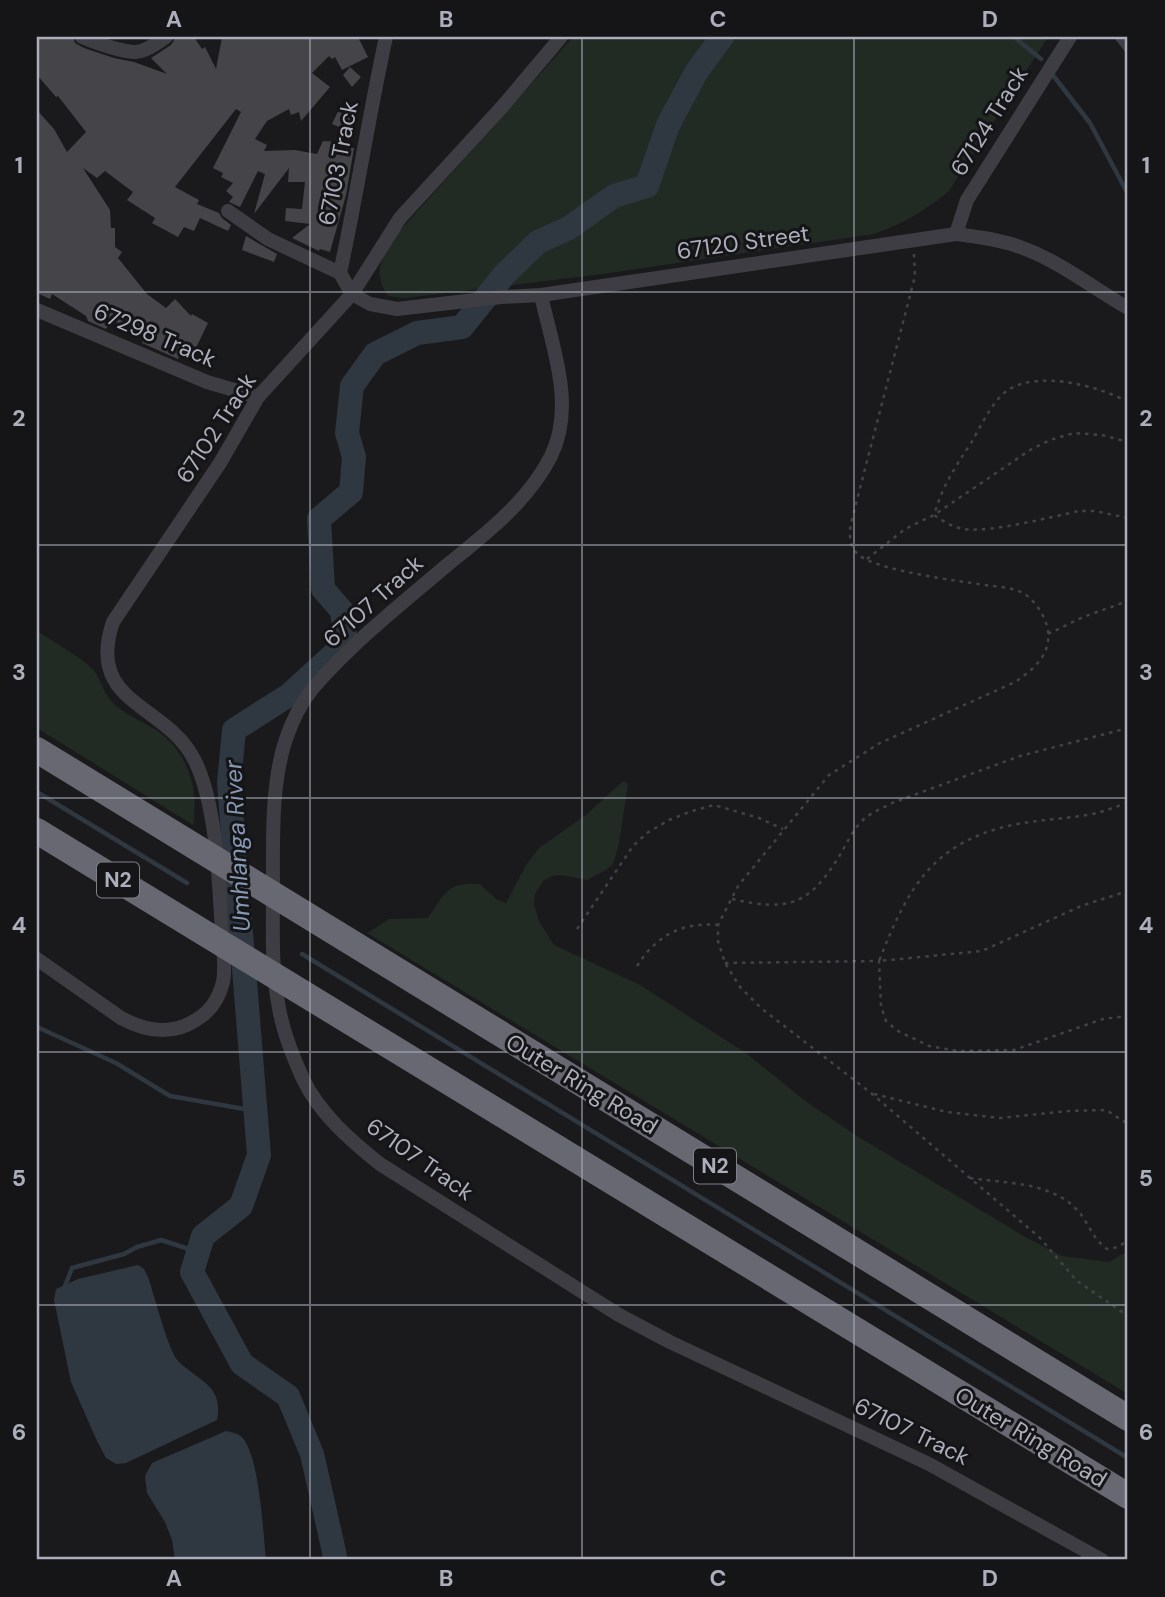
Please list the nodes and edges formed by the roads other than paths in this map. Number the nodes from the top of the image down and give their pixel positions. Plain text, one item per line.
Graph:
1 (82, 37) edge
2 (166, 37) edge
3 (386, 37) edge
4 (561, 37) edge
5 (1070, 37) edge
6 (1118, 37) edge
7 (1128, 50) edge
8 (228, 211) dead end
9 (956, 234) junction
10 (340, 273) junction
11 (352, 294) junction
12 (541, 295) junction
13 (1128, 308) edge
14 (37, 310) edge
15 (258, 397) junction
16 (37, 750) edge
17 (37, 831) edge
18 (205, 844) junction
19 (37, 959) edge
20 (1128, 1418) edge
21 (1128, 1496) edge
22 (1102, 1560) edge

1 - 2 street
3 - 10 street, 67103 Track
4 - 11 street, 67102 Track
5 - 9 street, 67124 Track
6 - 7 lane
8 - 10 street
9 - 12 street, 67120 Street
9 - 13 street, 67120 Street
10 - 11 street
11 - 12 street, 67120 Street
11 - 15 street, 67102 Track
12 - 22 street, 67107 Track
14 - 15 street, 67298 Track
15 - 18 street, 67102 Track
16 - 18 highway, Outer Ring Road / N2
17 - 21 highway, Outer Ring Road / N2
18 - 19 street, 67102 Track
18 - 20 highway, Outer Ring Road / N2

